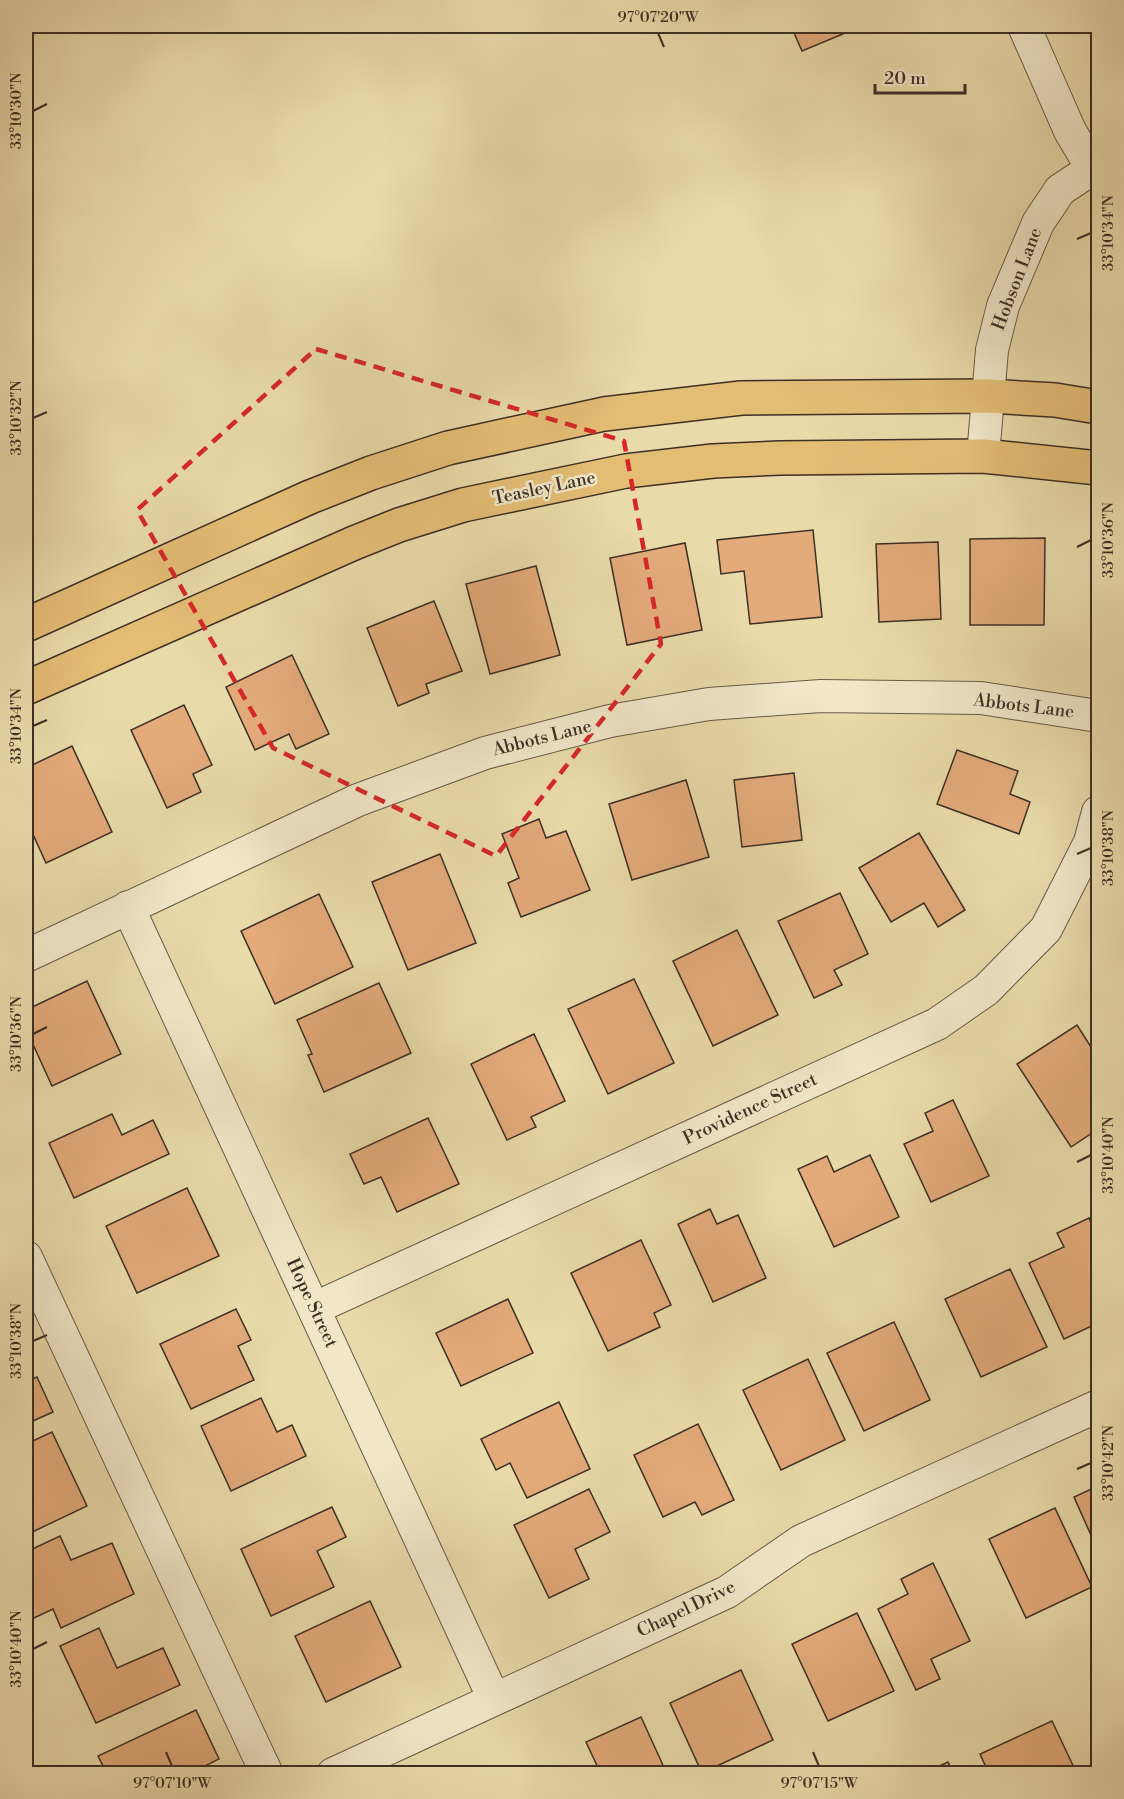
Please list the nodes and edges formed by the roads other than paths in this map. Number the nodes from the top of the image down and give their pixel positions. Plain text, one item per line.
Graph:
1 (1024, 26) edge
2 (1095, 166) edge
3 (988, 396) junction
4 (1098, 407) edge
5 (983, 456) junction
6 (1098, 468) edge
7 (26, 625) edge
8 (26, 688) edge
9 (1098, 716) edge
10 (1098, 812) edge
11 (128, 907) junction
12 (26, 956) edge
13 (26, 1257) edge
14 (315, 1308) junction
15 (1098, 1406) edge
16 (494, 1699) junction
17 (267, 1773) edge
18 (333, 1773) edge

1 - 2 street
2 - 3 street, Hobson Lane
3 - 4 main road
3 - 5 street, Hobson Lane
3 - 7 main road
5 - 6 main road, Teasley Lane
5 - 8 main road, Teasley Lane
9 - 11 street, Abbots Lane
10 - 14 street, Providence Street
11 - 12 street, Abbots Lane
11 - 14 street, Hope Street
13 - 17 street
14 - 16 street, Hope Street
15 - 16 street, Chapel Drive
16 - 18 street, Chapel Drive

